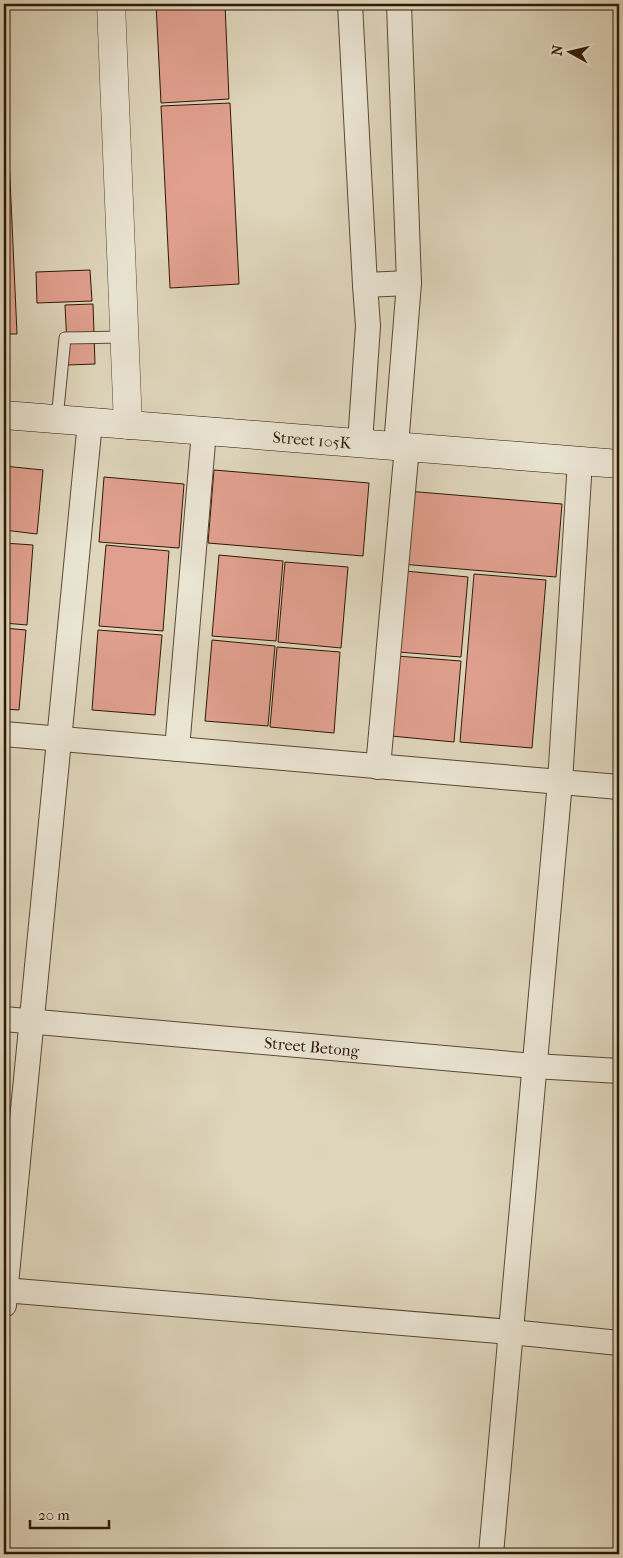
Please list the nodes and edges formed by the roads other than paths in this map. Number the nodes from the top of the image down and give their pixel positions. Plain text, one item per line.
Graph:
1 (111, 4) edge
2 (350, 4) edge
3 (399, 4) edge
4 (409, 283) junction
5 (365, 285) junction
6 (124, 337) junction
7 (4, 415) edge
8 (57, 419) junction
9 (90, 422) junction
10 (128, 425) junction
11 (204, 431) junction
12 (360, 443) junction
13 (401, 447) junction
14 (580, 461) junction
15 (619, 464) edge
16 (4, 734) edge
17 (60, 739) junction
18 (178, 749) junction
19 (378, 767) junction
20 (560, 782) junction
21 (619, 787) edge
22 (4, 1019) edge
23 (32, 1022) junction
24 (534, 1066) junction
25 (619, 1071) edge
26 (4, 1295) edge
27 (511, 1332) junction
28 (619, 1343) edge
29 (491, 1554) edge

1 - 6 main road
2 - 5 street
3 - 4 street
4 - 5 street
4 - 13 street
5 - 12 street
6 - 8 lane
6 - 10 main road
7 - 8 main road, Street 105K
8 - 9 main road, Street 105K
9 - 10 main road, Street 105K
9 - 17 street
10 - 11 main road, Street 105K
11 - 12 main road, Street 105K
11 - 18 street
12 - 13 main road, Street 105K
13 - 14 main road, Street 105K
13 - 19 street
14 - 15 main road, Street 105K
14 - 20 street
16 - 17 street
17 - 18 street
17 - 23 street
18 - 19 street
19 - 20 street
20 - 21 street
20 - 24 street
22 - 23 street, Street Betong
23 - 24 street, Street Betong
23 - 26 street
24 - 25 street, Street Betong
24 - 27 street
26 - 27 street
27 - 28 street
27 - 29 street

